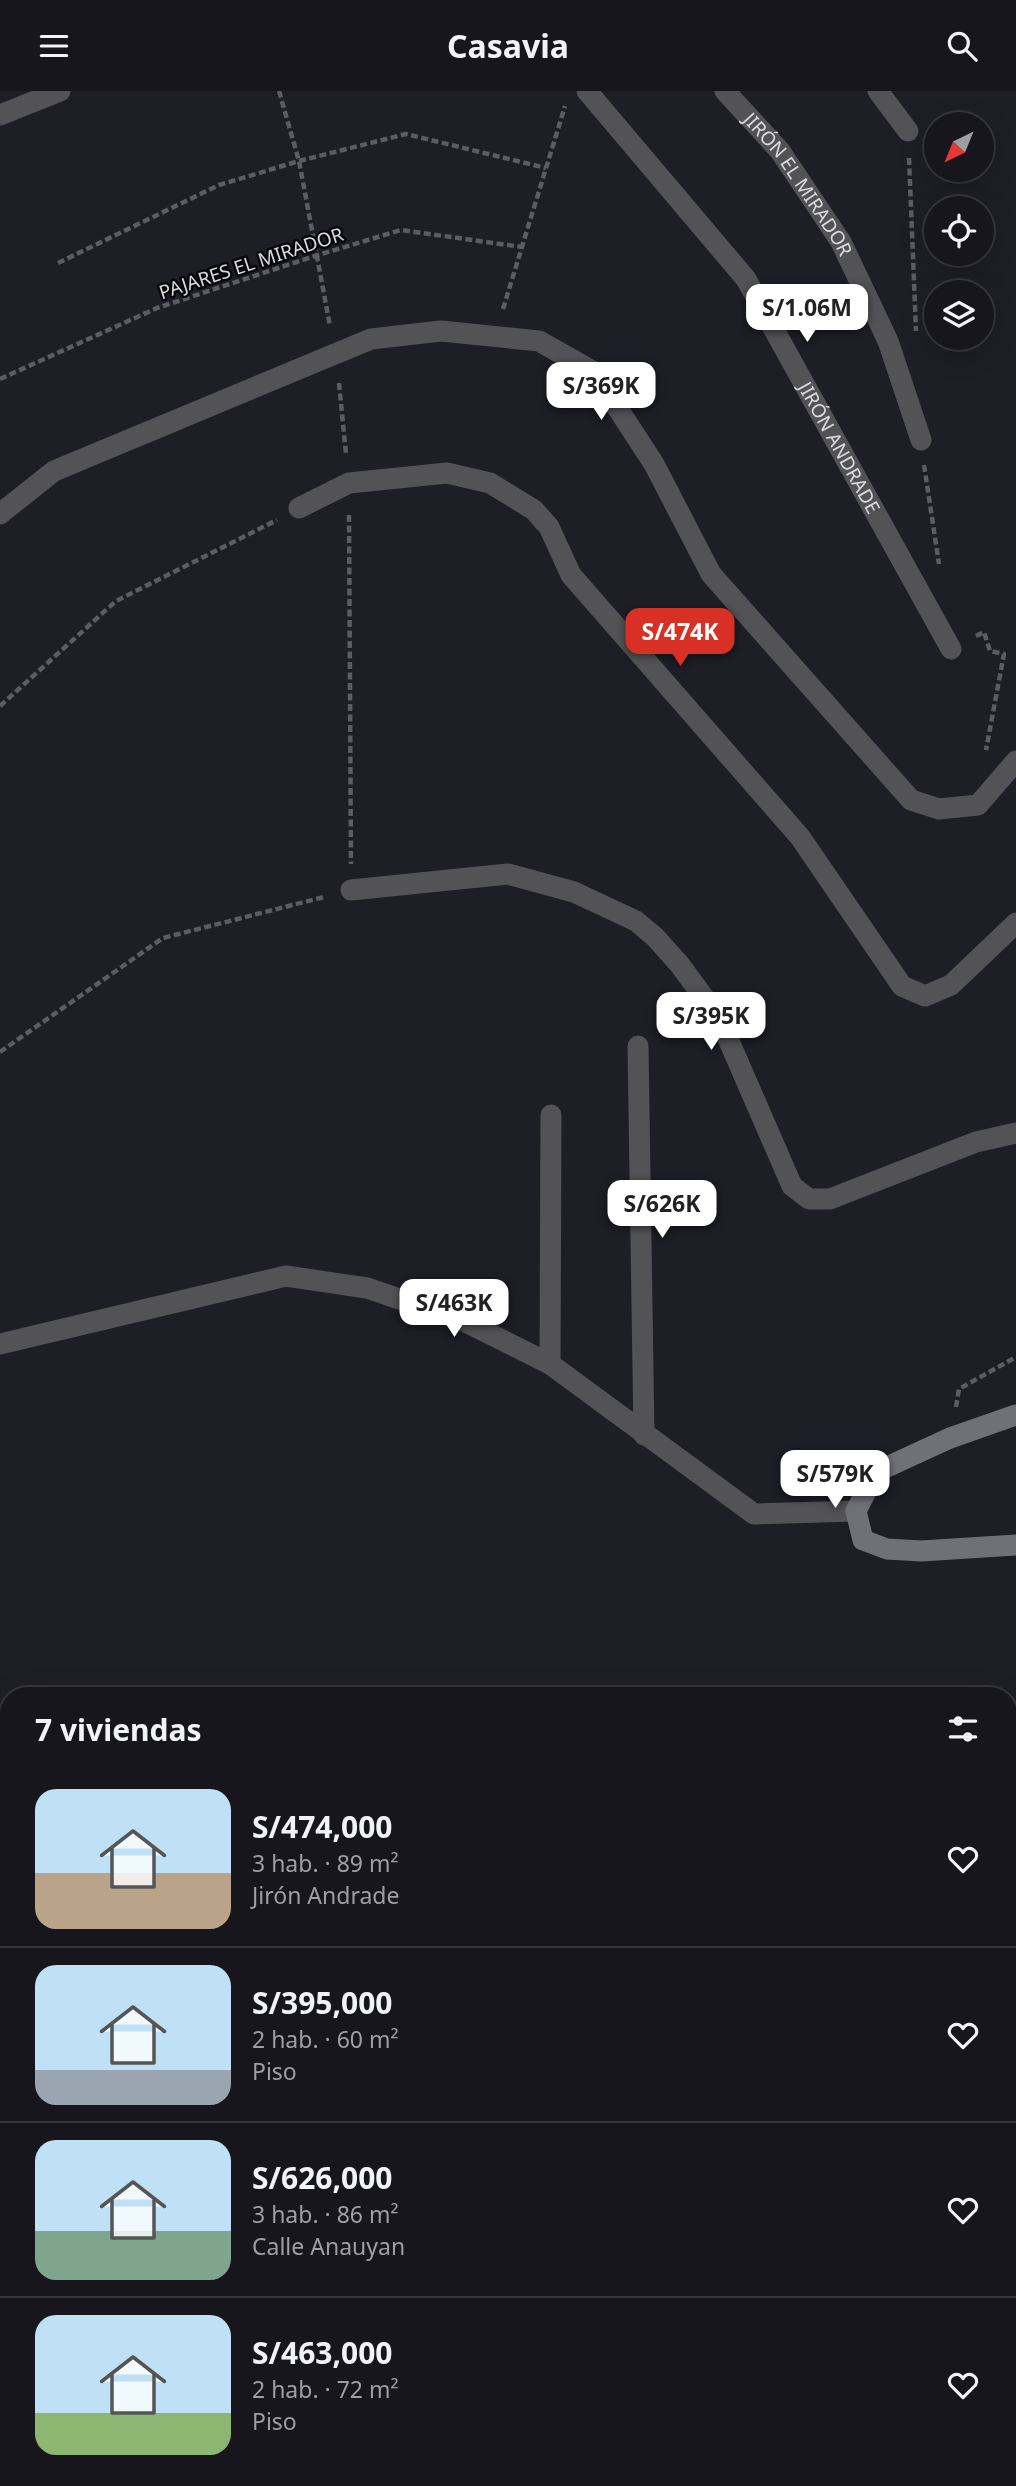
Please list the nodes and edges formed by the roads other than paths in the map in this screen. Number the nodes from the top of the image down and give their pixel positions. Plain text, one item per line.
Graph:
1 (60, 91) edge
2 (587, 91) edge
3 (725, 91) edge
4 (878, 91) edge
5 (0, 115) edge
6 (908, 131) road end
7 (920, 440) road end
8 (299, 508) road end
9 (0, 514) edge
10 (951, 649) road end
11 (1016, 761) edge
12 (351, 890) road end
13 (1016, 923) edge
14 (638, 1046) dead end
15 (551, 1115) dead end
16 (1016, 1133) edge
17 (0, 1344) edge
18 (551, 1364) junction
19 (1016, 1415) edge
20 (645, 1435) junction
21 (856, 1510) junction
22 (1016, 1545) edge

1 - 5 street
2 - 10 street, JIRÓN ANDRADE
3 - 7 street, JIRÓN EL MIRADOR
4 - 6 street
8 - 13 street
9 - 11 street
12 - 16 street
14 - 20 street
15 - 18 street
17 - 18 street
18 - 20 street
19 - 21 street
20 - 21 street
21 - 22 street

